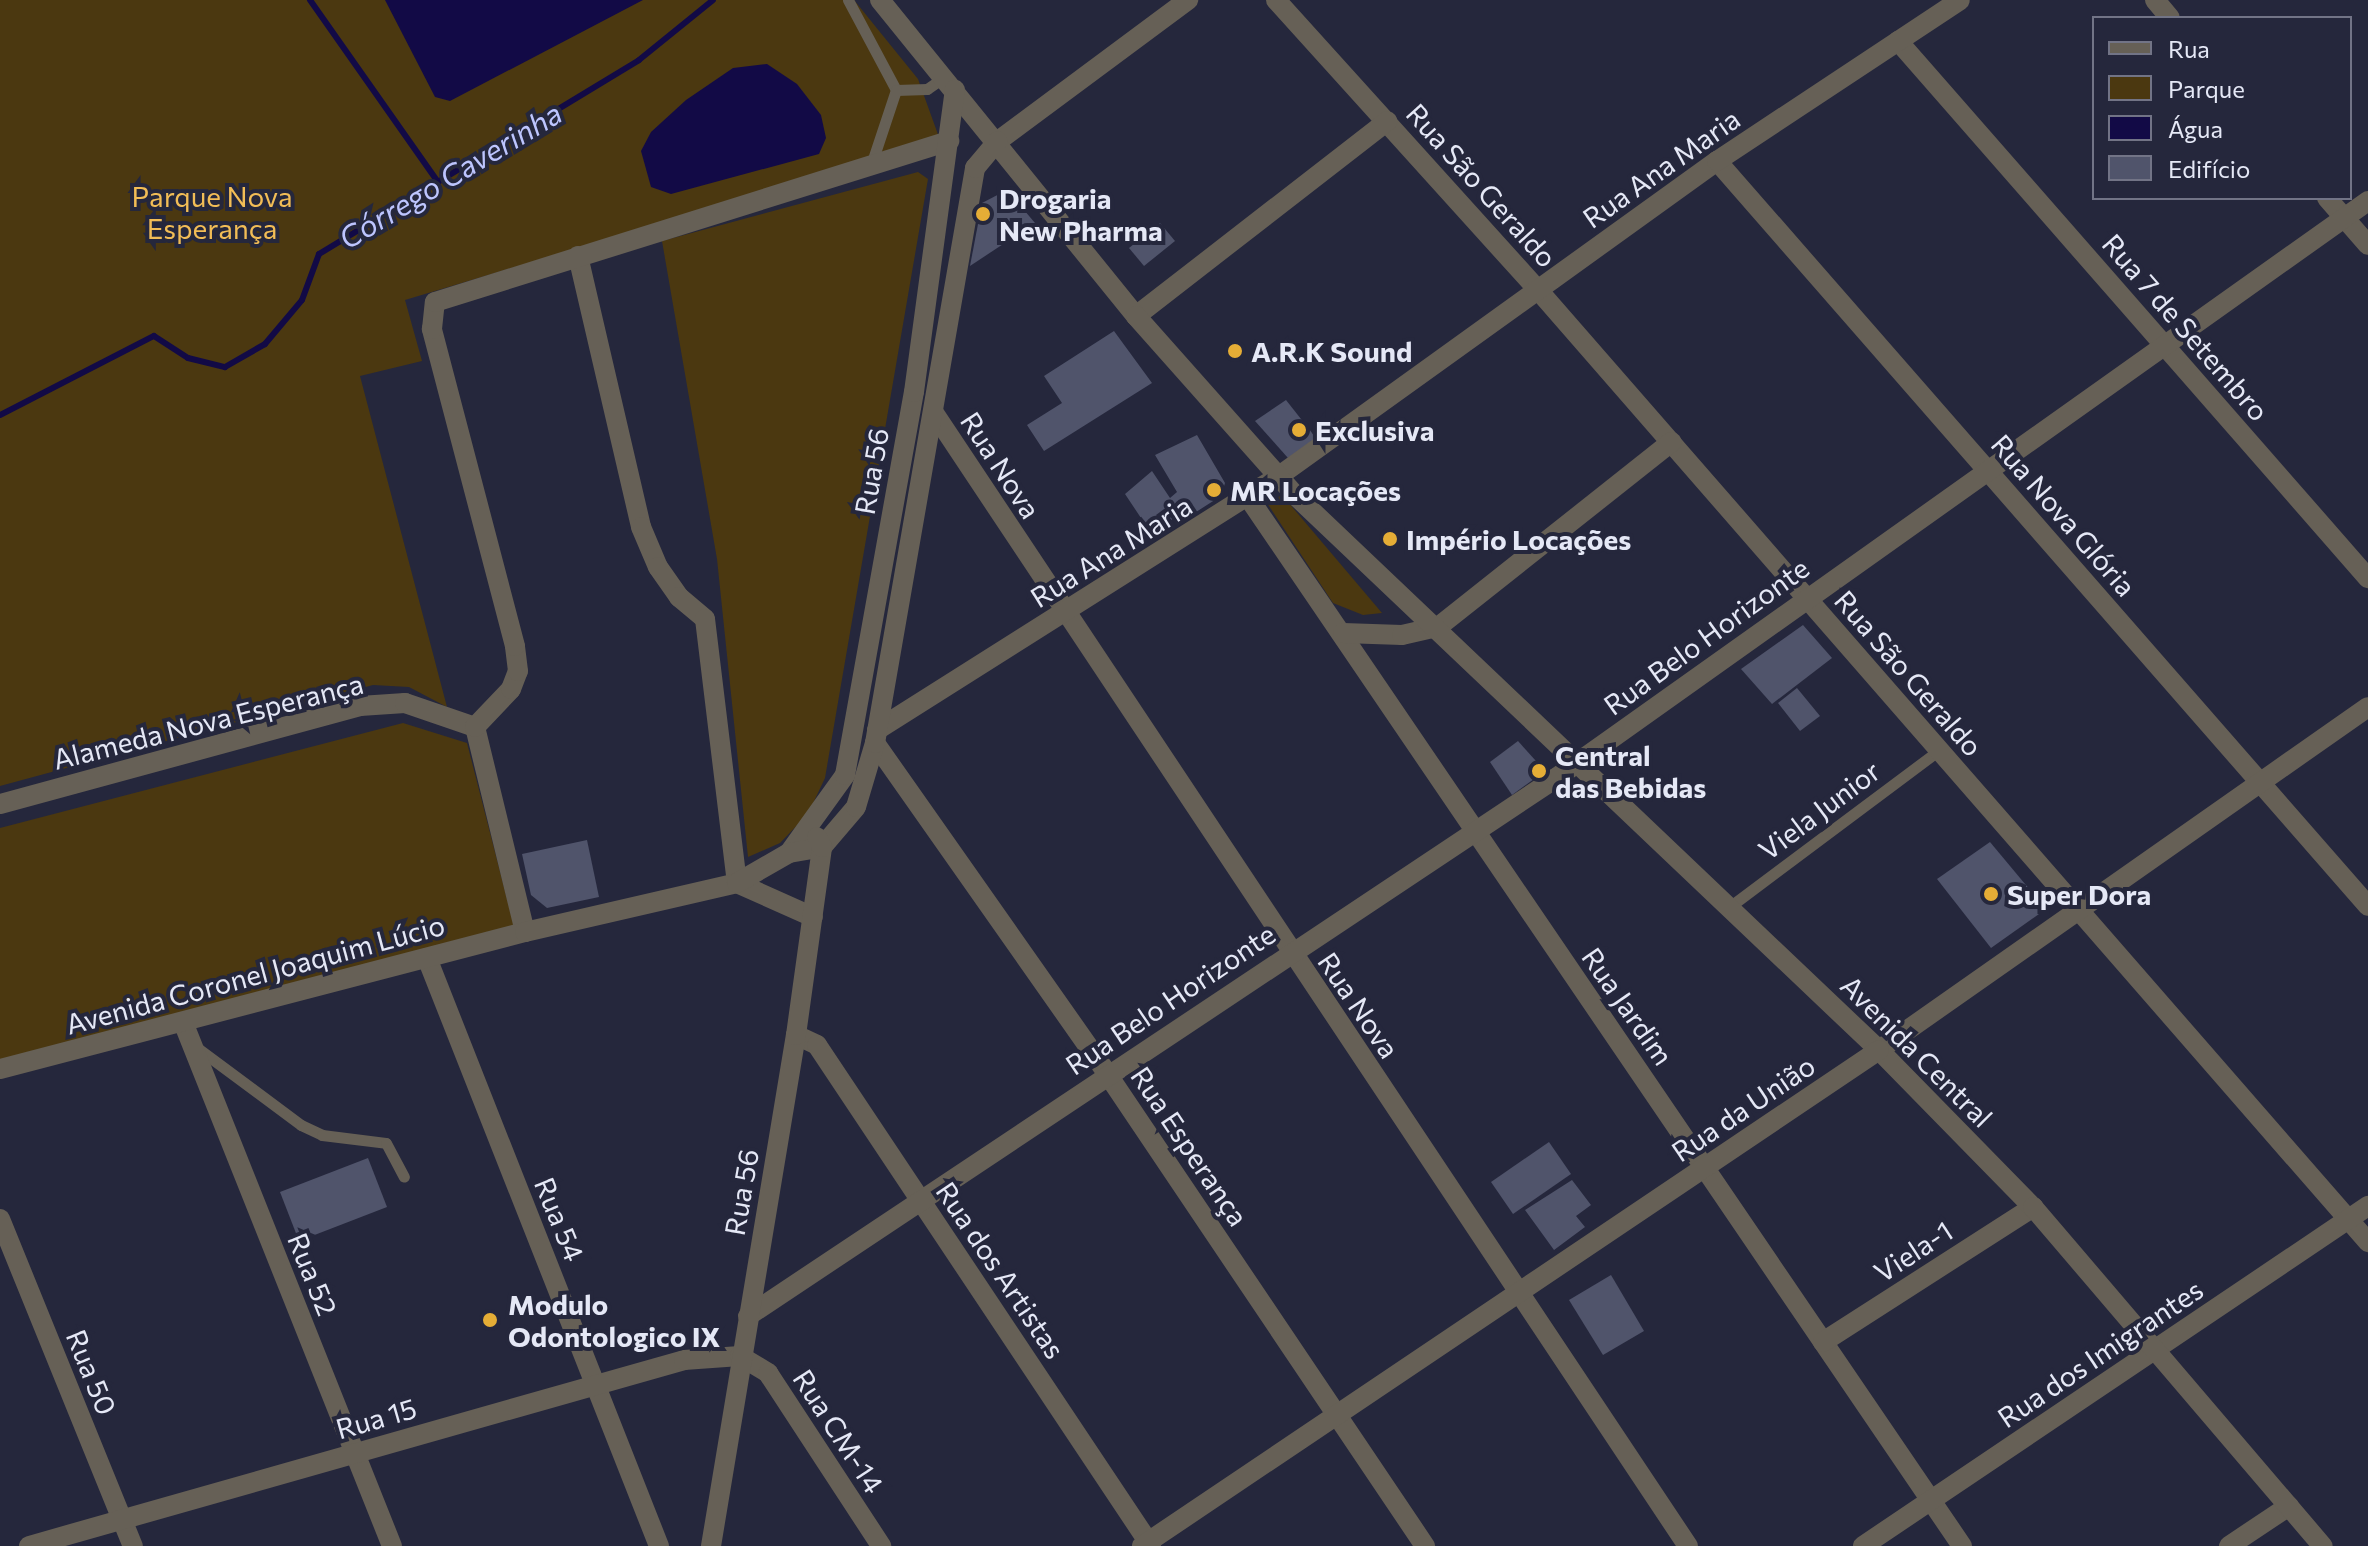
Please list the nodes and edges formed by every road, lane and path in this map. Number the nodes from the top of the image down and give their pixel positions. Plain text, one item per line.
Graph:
1 (848, 0) edge
2 (880, 0) edge
3 (1188, 0) edge
4 (1276, 0) edge
5 (1960, 0) edge
6 (2155, 0) edge
7 (2168, 16) edge
8 (1898, 41) junction
9 (950, 84) junction
10 (896, 90) junction
11 (1387, 121) junction
12 (949, 141) junction
13 (998, 141) junction
14 (1717, 161) junction
15 (871, 165) junction
16 (2329, 200) edge
17 (2368, 201) edge
18 (2344, 218) junction
19 (2368, 245) edge
20 (578, 256) junction
21 (1539, 291) junction
22 (1136, 316) junction
23 (2164, 345) junction
24 (934, 413) junction
25 (1671, 442) junction
26 (1987, 470) junction
27 (1279, 476) junction
28 (1248, 497) junction
29 (2368, 578) edge
30 (1806, 598) junction
31 (1066, 614) junction
32 (1438, 627) junction
33 (1343, 633) junction
34 (2368, 707) edge
35 (475, 727) junction
36 (876, 737) junction
37 (1939, 750) junction
38 (1577, 763) junction
39 (2260, 782) junction
40 (0, 804) edge
41 (811, 827) junction
42 (1472, 830) junction
43 (822, 847) junction
44 (789, 853) junction
45 (737, 883) junction
46 (2368, 906) edge
47 (1728, 908) junction
48 (2078, 910) junction
49 (813, 917) junction
50 (525, 932) junction
51 (1290, 952) junction
52 (427, 958) junction
53 (183, 1022) junction
54 (796, 1035) junction
55 (192, 1044) junction
56 (1879, 1050) junction
57 (0, 1069) edge
58 (1108, 1075) junction
59 (1706, 1167) junction
60 (404, 1177) dead end
61 (921, 1200) junction
62 (2368, 1206) edge
63 (2033, 1207) junction
64 (0, 1219) edge
65 (2348, 1219) junction
66 (2368, 1242) edge
67 (1519, 1293) junction
68 (748, 1316) junction
69 (1823, 1342) junction
70 (2153, 1351) junction
71 (740, 1356) junction
72 (595, 1385) junction
73 (1337, 1415) junction
74 (355, 1454) junction
75 (1930, 1501) junction
76 (2289, 1506) junction
77 (122, 1520) junction
78 (1147, 1545) edge
79 (29, 1546) edge
80 (133, 1546) edge
81 (392, 1546) edge
82 (659, 1546) edge
83 (711, 1546) edge
84 (881, 1546) edge
85 (1425, 1546) edge
86 (1688, 1546) edge
87 (1863, 1546) edge
88 (1962, 1546) edge
89 (2229, 1546) edge
90 (2323, 1546) edge

1 - 10 lane
2 - 9 street, Avenida Central
3 - 13 street, Rua 56
4 - 11 street, Rua São Geraldo
5 - 8 street, Rua Ana Maria
6 - 7 street
8 - 14 street, Rua Ana Maria
8 - 23 street, Rua 7 de Setembro
9 - 10 lane
9 - 12 street, Rua 56
9 - 13 street, Avenida Central
10 - 15 lane
11 - 21 street, Rua São Geraldo
11 - 22 street
12 - 15 street
12 - 41 street, Rua 56
13 - 22 street, Avenida Central
13 - 24 street, Rua 56
14 - 21 street, Rua Ana Maria
14 - 26 street, Rua Nova Glória
15 - 20 street
16 - 18 street
17 - 18 street, Rua Belo Horizonte
18 - 19 street
18 - 23 street, Rua Belo Horizonte
20 - 35 street
20 - 45 street
21 - 25 street, Rua São Geraldo
21 - 27 street, Rua Ana Maria
22 - 27 street, Avenida Central
23 - 26 street, Rua Belo Horizonte
23 - 29 street, Rua 7 de Setembro
24 - 31 street, Rua Nova
24 - 36 street, Rua 56
25 - 30 street, Rua São Geraldo
25 - 32 street
26 - 30 street, Rua Belo Horizonte
26 - 39 street, Rua Nova Glória
27 - 28 street, Rua Ana Maria
27 - 32 street, Avenida Central
28 - 31 street, Rua Ana Maria
28 - 33 street, Rua Jardim
30 - 37 street, Rua São Geraldo
30 - 38 street, Rua Belo Horizonte
31 - 36 street, Rua Ana Maria
31 - 51 street, Rua Nova
32 - 33 street
32 - 38 street, Avenida Central
33 - 42 street, Rua Jardim
34 - 39 street, Rua da União
35 - 40 street, Alameda Nova Esperança
35 - 50 street
36 - 43 street, Rua 56
36 - 58 street, Rua Esperança
37 - 47 lane, Viela Junior
37 - 48 street, Rua São Geraldo
38 - 42 street, Rua Belo Horizonte
38 - 47 street, Avenida Central
39 - 46 street, Rua Nova Glória
39 - 48 street, Rua da União
41 - 43 street
41 - 44 street, Avenida Coronel Joaquim Lúcio
42 - 51 street, Rua Belo Horizonte
42 - 59 street, Rua Jardim
43 - 44 street, Avenida Coronel Joaquim Lúcio
43 - 49 street, Rua 56
44 - 45 street, Avenida Coronel Joaquim Lúcio
45 - 49 street
45 - 50 street, Avenida Coronel Joaquim Lúcio
47 - 56 street, Avenida Central
48 - 56 street, Rua da União
48 - 65 street, Rua São Geraldo
49 - 54 street, Rua 56
50 - 52 street, Avenida Coronel Joaquim Lúcio
51 - 58 street, Rua Belo Horizonte
51 - 67 street, Rua Nova
52 - 53 street, Avenida Coronel Joaquim Lúcio
52 - 72 street, Rua 54
53 - 55 street, Rua 52
53 - 57 street, Avenida Coronel Joaquim Lúcio
54 - 61 street, Rua dos Artistas
54 - 68 street, Rua 56
55 - 60 lane
55 - 74 street, Rua 52
56 - 59 street, Rua da União
56 - 63 street, Avenida Central
58 - 61 street, Rua Belo Horizonte
58 - 73 street, Rua Esperança
59 - 67 street, Rua da União
59 - 69 street, Rua Jardim
61 - 68 street, Rua Belo Horizonte
61 - 78 street, Rua dos Artistas
62 - 65 street, Rua dos Imigrantes
63 - 69 street, Viela-1
63 - 70 street, Avenida Central
64 - 77 street, Rua 50
65 - 66 street, Rua São Geraldo
65 - 70 street, Rua dos Imigrantes
67 - 73 street, Rua da União
67 - 86 street, Rua Nova
68 - 71 street, Rua 56
69 - 75 street, Rua Jardim
70 - 75 street, Rua dos Imigrantes
70 - 76 street, Avenida Central
71 - 72 street, Rua 15
71 - 83 street, Rua 56
71 - 84 street, Rua CM-14
72 - 74 street, Rua 15
72 - 82 street, Rua 54
73 - 78 street, Rua da União
73 - 85 street, Rua Esperança
74 - 77 street, Rua 15
74 - 81 street, Rua 52
75 - 87 street, Rua dos Imigrantes
75 - 88 street, Rua Jardim
76 - 89 street
76 - 90 street, Avenida Central
77 - 79 street, Rua 15
77 - 80 street, Rua 50

